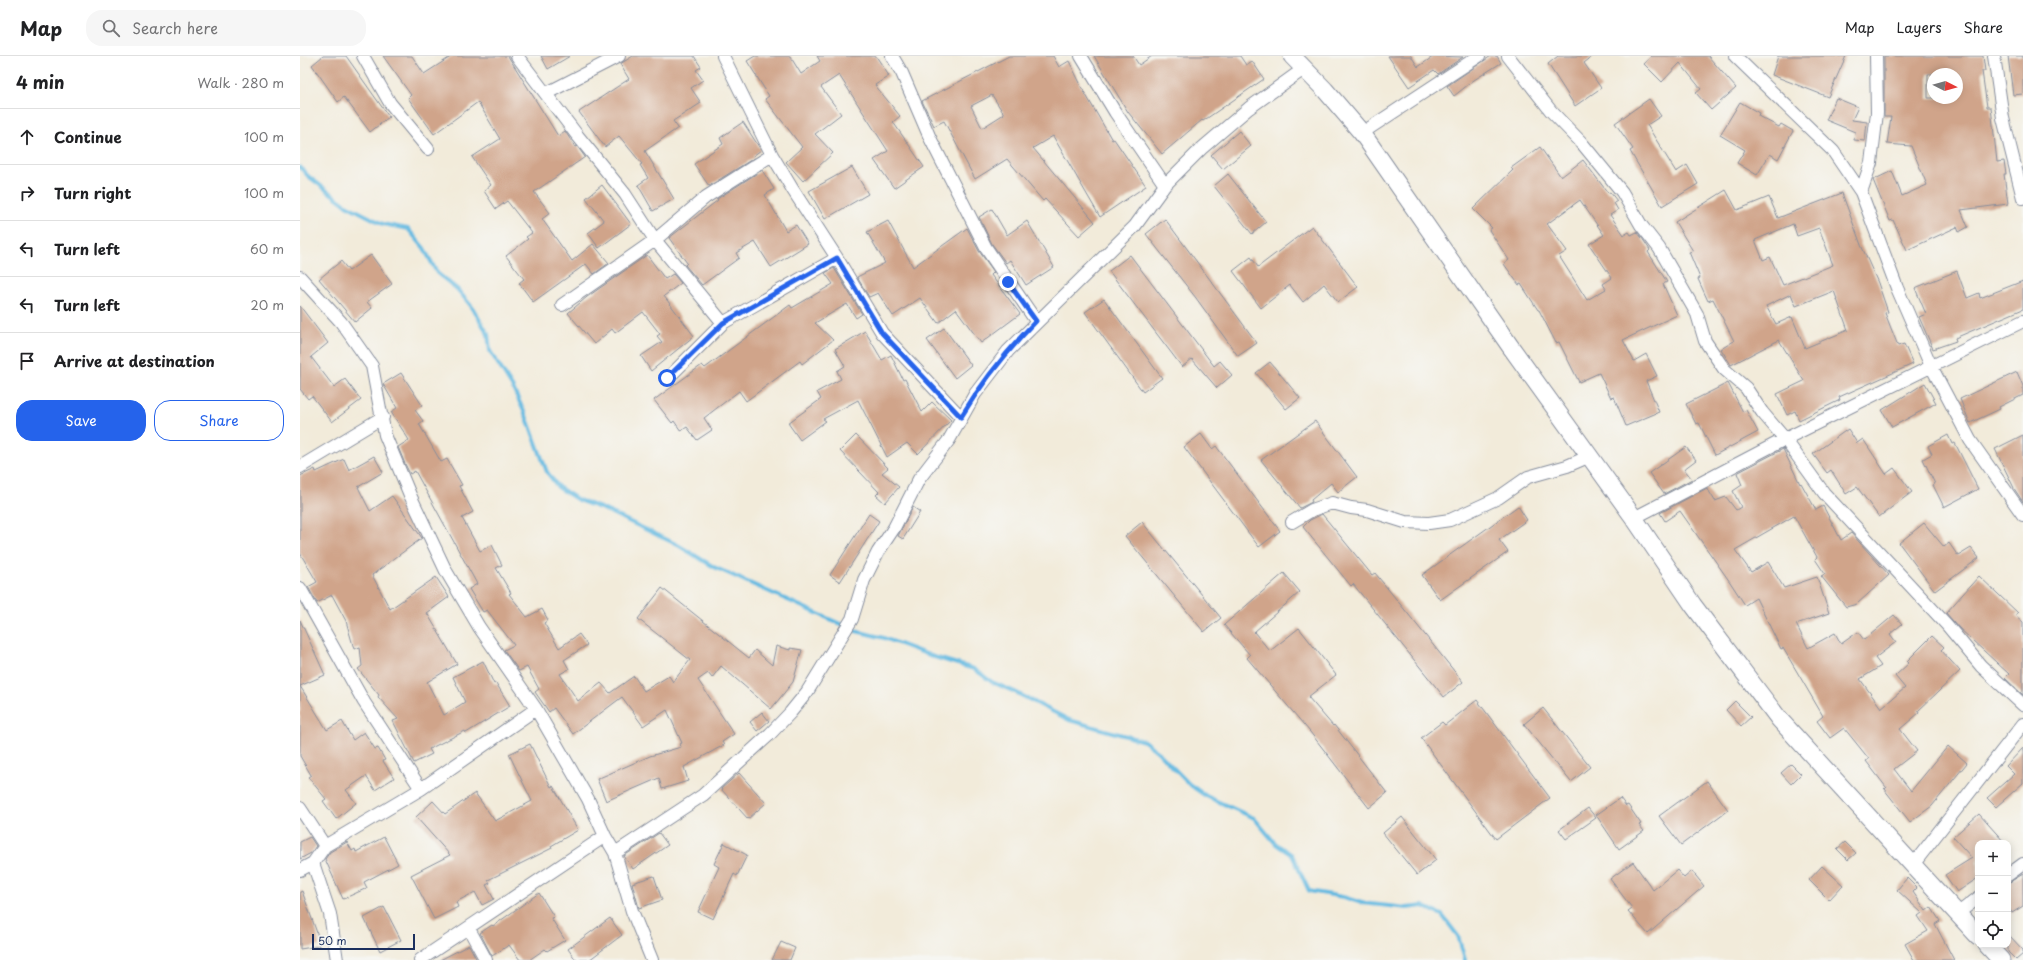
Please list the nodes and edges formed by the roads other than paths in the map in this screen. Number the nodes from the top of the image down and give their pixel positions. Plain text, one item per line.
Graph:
1 (363, 56) edge
2 (517, 56) edge
3 (619, 56) edge
4 (723, 56) edge
5 (892, 56) edge
6 (1080, 56) edge
7 (1292, 56) edge
8 (1479, 56) edge
9 (1508, 56) edge
10 (1735, 56) edge
11 (1876, 56) edge
12 (1994, 56) edge
13 (1305, 68) junction
14 (547, 93) junction
15 (1362, 133) junction
16 (428, 149) dead end
17 (772, 155) junction
18 (1164, 185) junction
19 (1861, 192) junction
20 (2023, 198) edge
21 (655, 240) junction
22 (837, 258) junction
23 (300, 277) edge
24 (562, 306) dead end
25 (1036, 321) junction
26 (2023, 321) edge
27 (723, 323) junction
28 (1931, 366) junction
29 (667, 378) dead end
30 (383, 417) junction
31 (961, 417) junction
32 (1785, 439) junction
33 (1590, 456) junction
34 (300, 467) edge
35 (2023, 514) edge
36 (1634, 518) junction
37 (1292, 522) dead end
38 (300, 588) edge
39 (2023, 705) edge
40 (536, 708) junction
41 (2023, 724) edge
42 (421, 789) junction
43 (300, 808) edge
44 (605, 836) junction
45 (325, 846) junction
46 (615, 854) junction
47 (313, 863) junction
48 (2023, 864) edge
49 (1912, 866) junction
50 (300, 870) edge
51 (2011, 873) edge
52 (1975, 900) edge
53 (1957, 914) junction
54 (469, 929) junction
55 (1975, 933) edge
56 (1990, 948) edge
57 (337, 960) edge
58 (420, 960) edge
59 (486, 960) edge
60 (652, 960) edge
61 (2001, 960) edge

1 - 16 street
2 - 14 street
3 - 14 street
4 - 17 street
5 - 25 street
6 - 18 street
7 - 13 main road
8 - 15 street
9 - 32 street
10 - 19 street
11 - 19 street
12 - 20 street
13 - 15 main road
13 - 18 street
14 - 21 street
15 - 33 main road
17 - 21 street
17 - 22 street
18 - 25 street
19 - 28 street
21 - 24 street
21 - 27 street
22 - 27 street
22 - 31 street
23 - 30 street
25 - 31 street
26 - 28 street
27 - 29 street
28 - 32 street
28 - 35 street
30 - 34 street
30 - 40 street
31 - 46 street
32 - 36 street
32 - 39 street
33 - 36 main road
33 - 37 street
36 - 49 main road
38 - 42 street
40 - 42 street
40 - 44 street
41 - 49 street
42 - 45 street
43 - 45 street
44 - 46 street
44 - 54 street
45 - 47 street
46 - 60 street
47 - 50 street
47 - 57 street
48 - 51 street
49 - 53 main road
52 - 53 street
53 - 55 main road
54 - 58 street
54 - 59 street
56 - 61 main road

